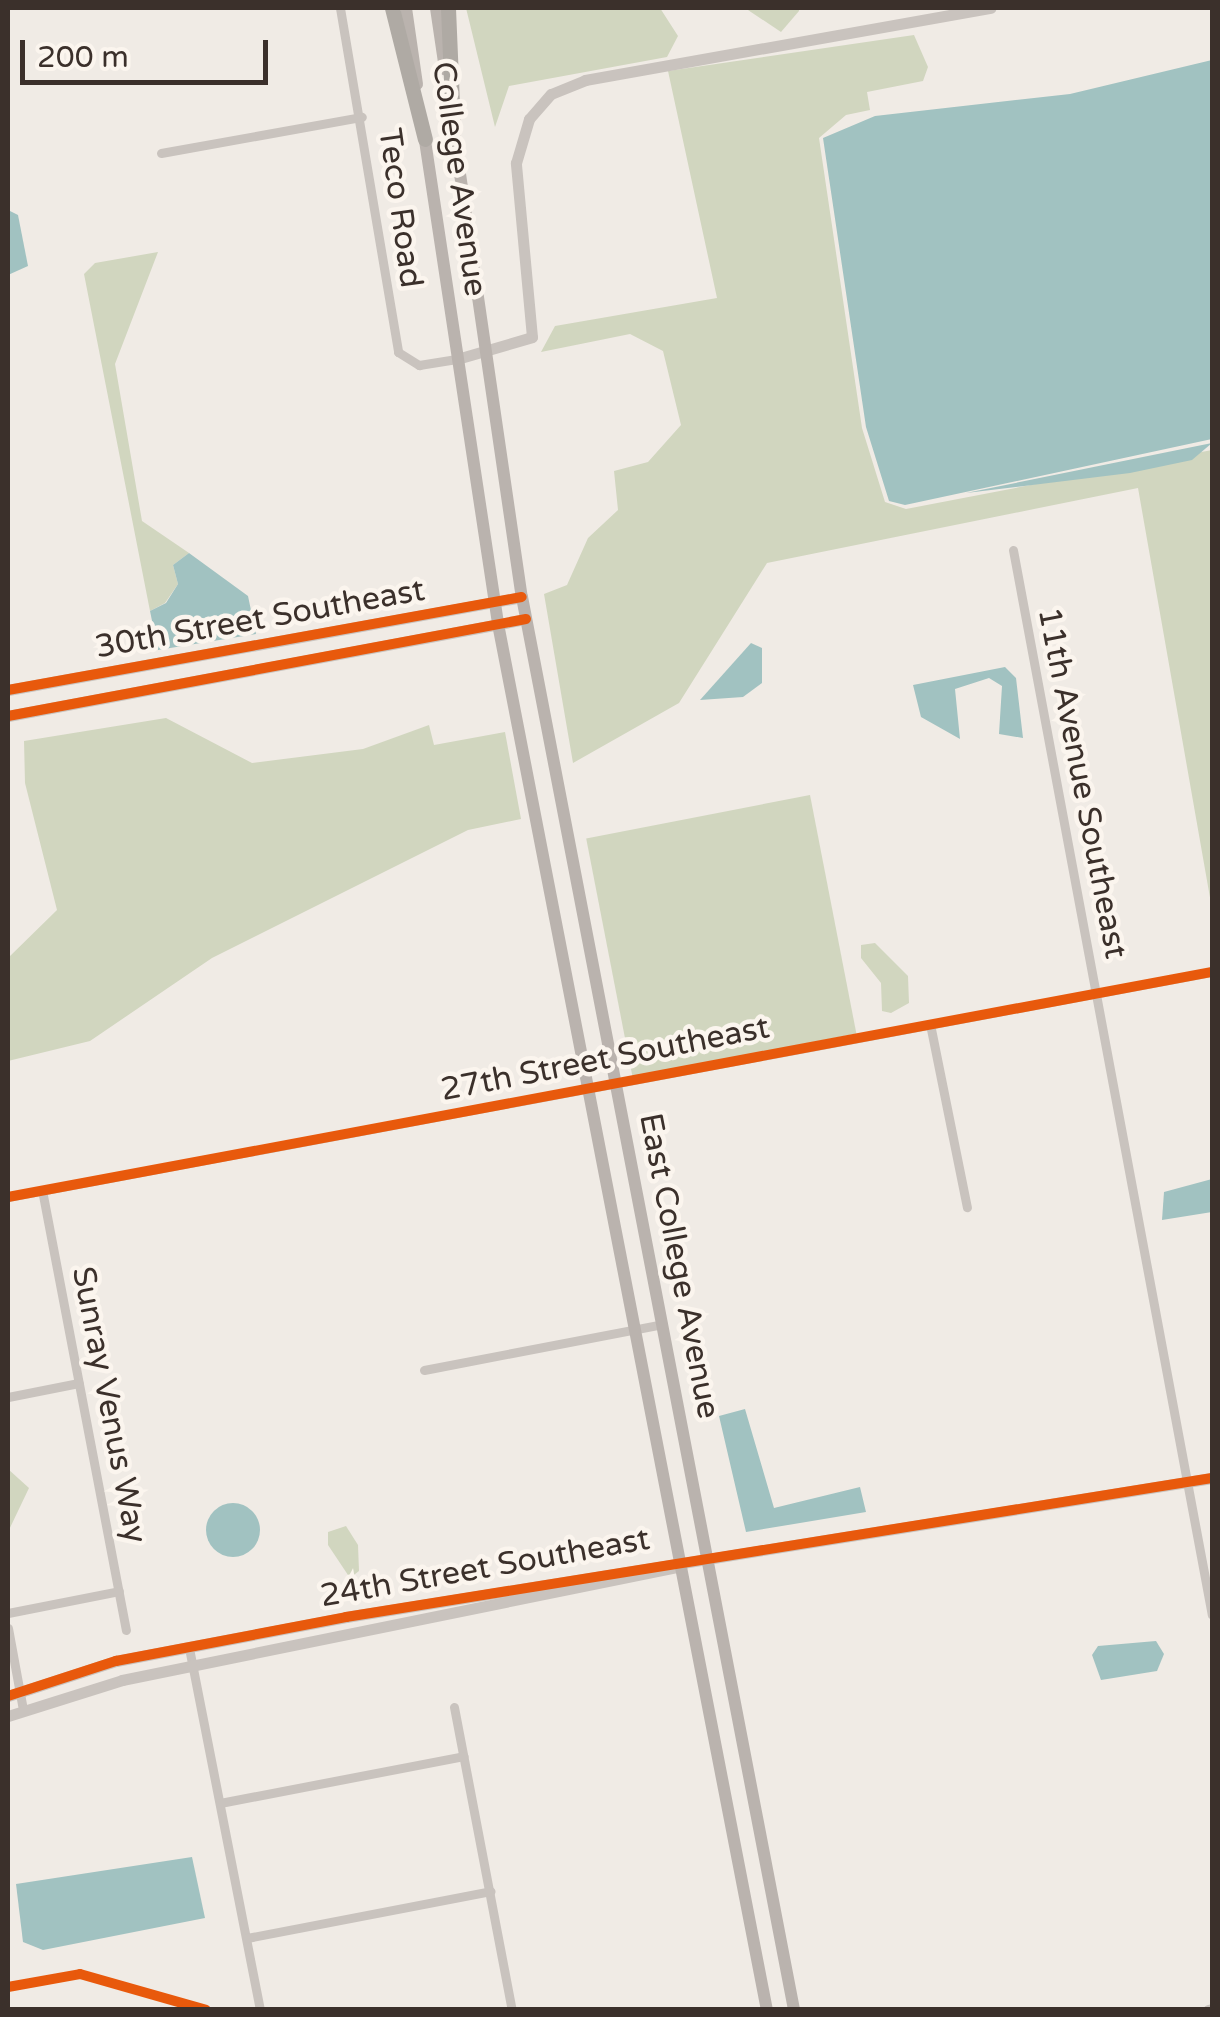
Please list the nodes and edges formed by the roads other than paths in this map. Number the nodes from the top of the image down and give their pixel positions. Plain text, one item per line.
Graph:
1 (340, 8) edge
2 (392, 8) edge
3 (406, 8) edge
4 (436, 8) edge
5 (448, 8) edge
6 (991, 8) edge
7 (362, 118) junction
8 (453, 128) junction
9 (425, 139) junction
10 (161, 153) dead end
11 (486, 354) junction
12 (457, 359) junction
13 (1013, 550) dead end
14 (522, 597) junction
15 (494, 602) junction
16 (526, 619) junction
17 (498, 624) junction
18 (8, 690) edge
19 (8, 716) edge
20 (1212, 972) edge
21 (1096, 992) junction
22 (930, 1024) junction
23 (616, 1084) junction
24 (592, 1088) junction
25 (42, 1190) junction
26 (8, 1197) edge
27 (967, 1207) dead end
28 (662, 1324) junction
29 (638, 1328) junction
30 (424, 1370) dead end
31 (79, 1383) junction
32 (8, 1397) edge
33 (1212, 1478) edge
34 (1187, 1482) junction
35 (708, 1562) junction
36 (682, 1566) junction
37 (119, 1592) junction
38 (8, 1612) edge
39 (1212, 1615) edge
40 (8, 1628) edge
41 (126, 1630) dead end
42 (189, 1648) junction
43 (193, 1667) junction
44 (11, 1672) edge
45 (14, 1694) edge
46 (454, 1707) dead end
47 (24, 1710) junction
48 (8, 1716) edge
49 (464, 1756) junction
50 (220, 1804) junction
51 (490, 1891) junction
52 (247, 1938) junction
53 (260, 2010) edge
54 (512, 2010) edge
55 (767, 2010) edge
56 (794, 2010) edge

1 - 7 street, Teco Road
2 - 9 highway
3 - 9 main road, College Avenue
4 - 8 main road, College Avenue
5 - 8 highway
6 - 11 street
7 - 10 street
7 - 12 street, Teco Road
8 - 11 main road, College Avenue
9 - 12 main road, College Avenue
11 - 12 street
11 - 14 main road, East College Avenue
12 - 15 main road, East College Avenue
13 - 21 street, 11th Avenue Southeast
14 - 15 street, 30th Street Southeast
14 - 16 main road, East College Avenue
15 - 17 main road, East College Avenue
15 - 18 street, 30th Street Southeast
16 - 17 street, 30th Street Southeast
16 - 23 main road, East College Avenue
17 - 19 street, 30th Street Southeast
17 - 24 main road, East College Avenue
20 - 21 street, 27th Street Southeast
21 - 22 street, 27th Street Southeast
21 - 34 street, 11th Avenue Southeast
22 - 23 street, 27th Street Southeast
22 - 27 street
23 - 24 street, 27th Street Southeast
23 - 28 main road, East College Avenue
24 - 25 street, 27th Street Southeast
24 - 29 main road, East College Avenue
25 - 26 street, 27th Street Southeast
25 - 31 street, Sunray Venus Way
28 - 29 street
28 - 35 main road, East College Avenue
29 - 30 street
29 - 36 main road, East College Avenue
31 - 32 street
31 - 37 street, Sunray Venus Way
33 - 34 street, 24th Street Southeast
34 - 35 street, 24th Street Southeast
34 - 39 street, 11th Avenue Southeast
35 - 36 street, 24th Street Southeast
35 - 56 main road, East College Avenue
36 - 42 street, 24th Street Southeast
36 - 43 street, 24th Street Southeast
36 - 55 main road, East College Avenue
37 - 38 street
37 - 41 street, Sunray Venus Way
40 - 44 street
42 - 43 street
42 - 45 street, 24th Street Southeast
43 - 47 street, 24th Street Southeast
43 - 50 street
44 - 45 street
45 - 47 street
46 - 49 street
47 - 48 street, 24th Street Southeast
49 - 50 street
49 - 51 street
50 - 52 street
51 - 52 street
51 - 54 street
52 - 53 street

